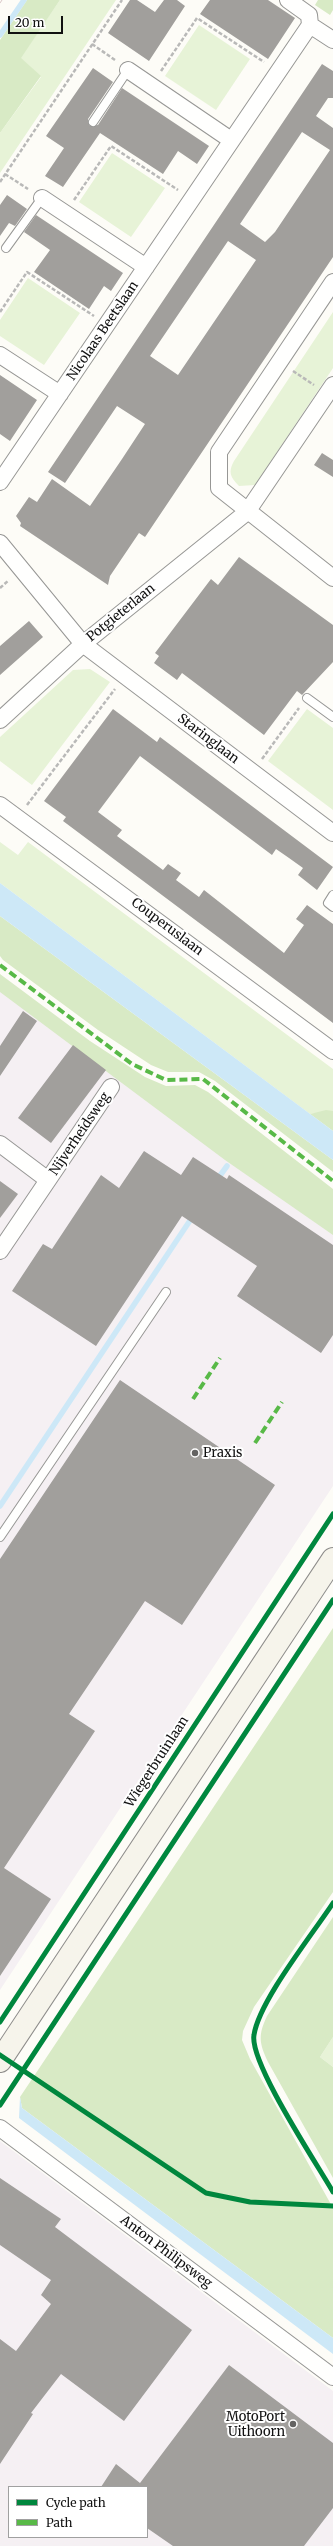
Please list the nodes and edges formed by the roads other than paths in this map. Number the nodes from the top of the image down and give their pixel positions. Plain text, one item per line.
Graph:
1 (288, 0) edge
2 (310, 25) junction
3 (333, 40) edge
4 (128, 70) joint
5 (93, 122) dead end
6 (232, 140) junction
7 (42, 198) joint
8 (6, 248) dead end
9 (146, 267) junction
10 (333, 282) edge
11 (0, 355) edge
12 (330, 389) edge
13 (60, 394) junction
14 (0, 482) edge
15 (247, 512) junction
16 (0, 544) edge
17 (333, 578) edge
18 (83, 644) junction
19 (307, 698) road end
20 (333, 717) edge
21 (0, 720) edge
22 (0, 805) edge
23 (333, 833) edge
24 (333, 895) edge
25 (333, 906) edge
26 (333, 1051) edge
27 (111, 1087) dead end
28 (0, 1144) edge
29 (48, 1180) junction
30 (0, 1251) edge
31 (166, 1292) dead end
32 (0, 1538) edge
33 (333, 1559) edge
34 (0, 2061) edge
35 (0, 2128) edge
36 (333, 2377) edge

1 - 2 street
2 - 3 street
2 - 6 street, Nicolaas Beetslaan
4 - 5 lane
4 - 6 street
6 - 9 street, Nicolaas Beetslaan
7 - 8 lane
7 - 9 street, Nicolaas Beetslaan
9 - 13 street, Nicolaas Beetslaan
10 - 15 street
11 - 13 street, Nicolaas Beetslaan
12 - 15 street, Potgieterlaan
13 - 14 street, Nicolaas Beetslaan
15 - 17 street
15 - 18 street, Potgieterlaan
16 - 18 street
18 - 21 street, Potgieterlaan
18 - 23 street, Staringlaan
19 - 20 lane
22 - 26 street, Couperuslaan
24 - 25 lane
27 - 29 street, Nijverheidsweg
28 - 29 street, Nijverheidsweg
29 - 30 street, Nijverheidsweg
31 - 32 lane
33 - 34 street
35 - 36 street, Anton Philipsweg

